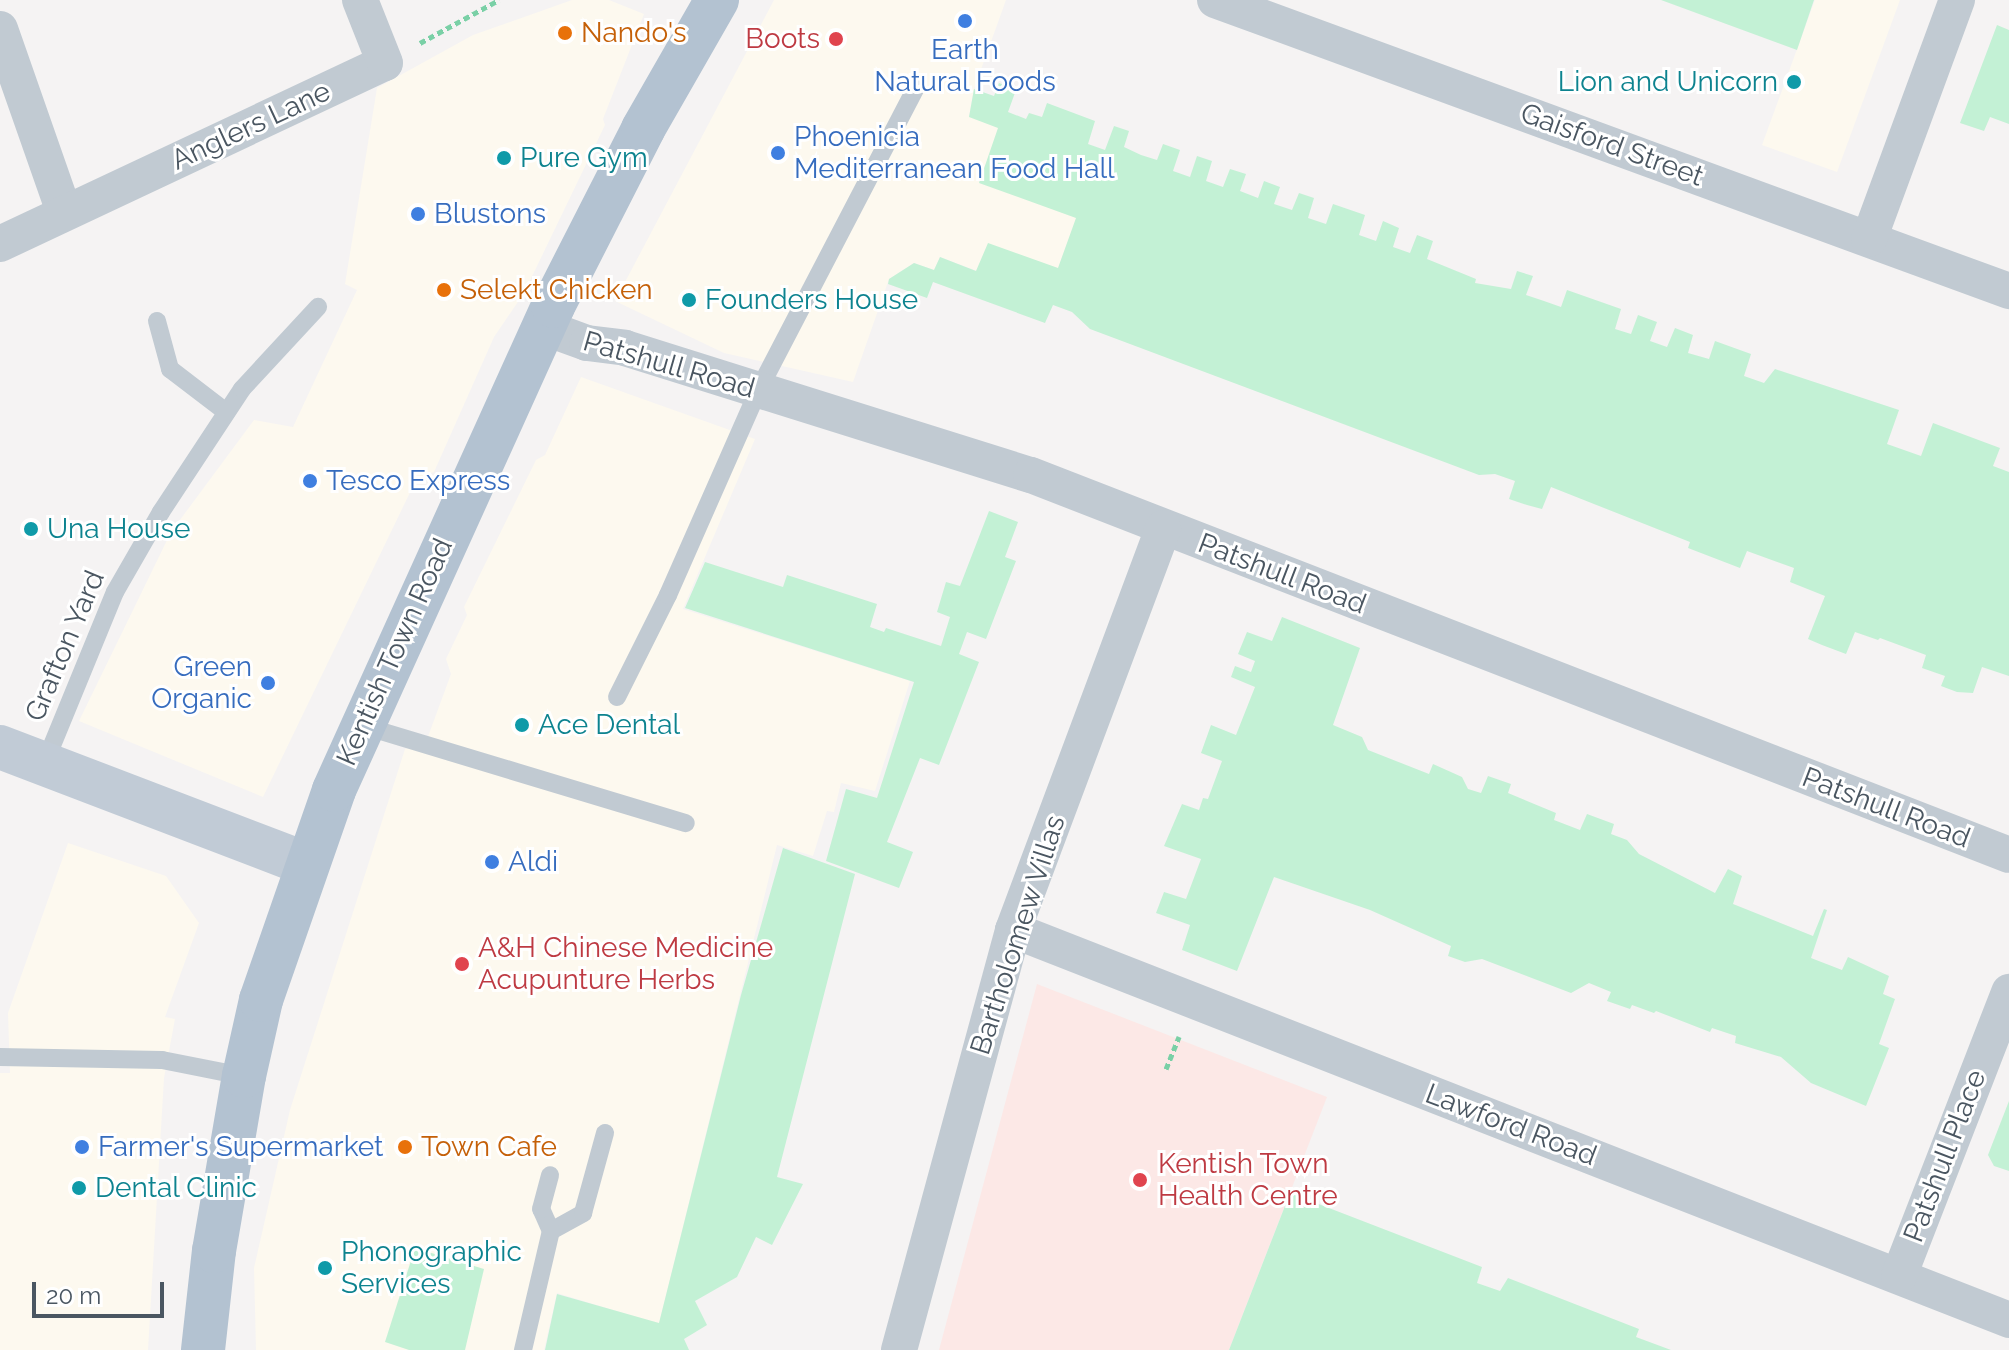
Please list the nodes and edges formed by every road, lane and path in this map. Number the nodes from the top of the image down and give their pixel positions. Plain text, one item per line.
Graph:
1 (360, 0) edge
2 (499, 0) edge
3 (717, 0) edge
4 (1215, 0) edge
5 (1957, 0) edge
6 (0, 29) edge
7 (385, 63) junction
8 (917, 86) dead end
9 (64, 212) junction
10 (1869, 239) junction
11 (0, 244) edge
12 (2009, 291) edge
13 (318, 307) dead end
14 (157, 321) dead end
15 (543, 327) junction
16 (758, 391) junction
17 (226, 412) junction
18 (1163, 528) junction
19 (617, 697) dead end
20 (360, 725) junction
21 (0, 747) edge
22 (44, 765) junction
23 (686, 823) dead end
24 (2009, 855) edge
25 (307, 864) junction
26 (1013, 930) junction
27 (2009, 992) edge
28 (0, 1057) edge
29 (244, 1076) junction
30 (605, 1133) dead end
31 (550, 1175) dead end
32 (551, 1231) junction
33 (1899, 1276) junction
34 (2009, 1320) edge
35 (203, 1350) edge
36 (523, 1350) edge
37 (899, 1350) edge

1 - 7 street
2 - 7 path
3 - 15 main road, Kentish Town Road
4 - 10 street, Gaisford Street
5 - 10 street
6 - 9 street
7 - 9 street, Anglers Lane
8 - 16 lane
9 - 11 street, Anglers Lane
10 - 12 street, Gaisford Street
13 - 17 lane, Grafton Yard
14 - 17 lane
15 - 16 street, Patshull Road
15 - 20 main road, Kentish Town Road
16 - 18 street, Patshull Road
16 - 19 lane
17 - 22 lane, Grafton Yard
18 - 24 street, Patshull Road
18 - 26 street, Bartholomew Villas
20 - 23 lane
20 - 25 main road, Kentish Town Road
21 - 22 street
22 - 25 street
25 - 29 main road, Kentish Town Road
26 - 33 street, Lawford Road
26 - 37 street, Bartholomew Villas
27 - 33 street, Patshull Place
28 - 29 lane
29 - 35 main road, Kentish Town Road
30 - 32 lane
31 - 32 lane
32 - 36 lane
33 - 34 street, Lawford Road

